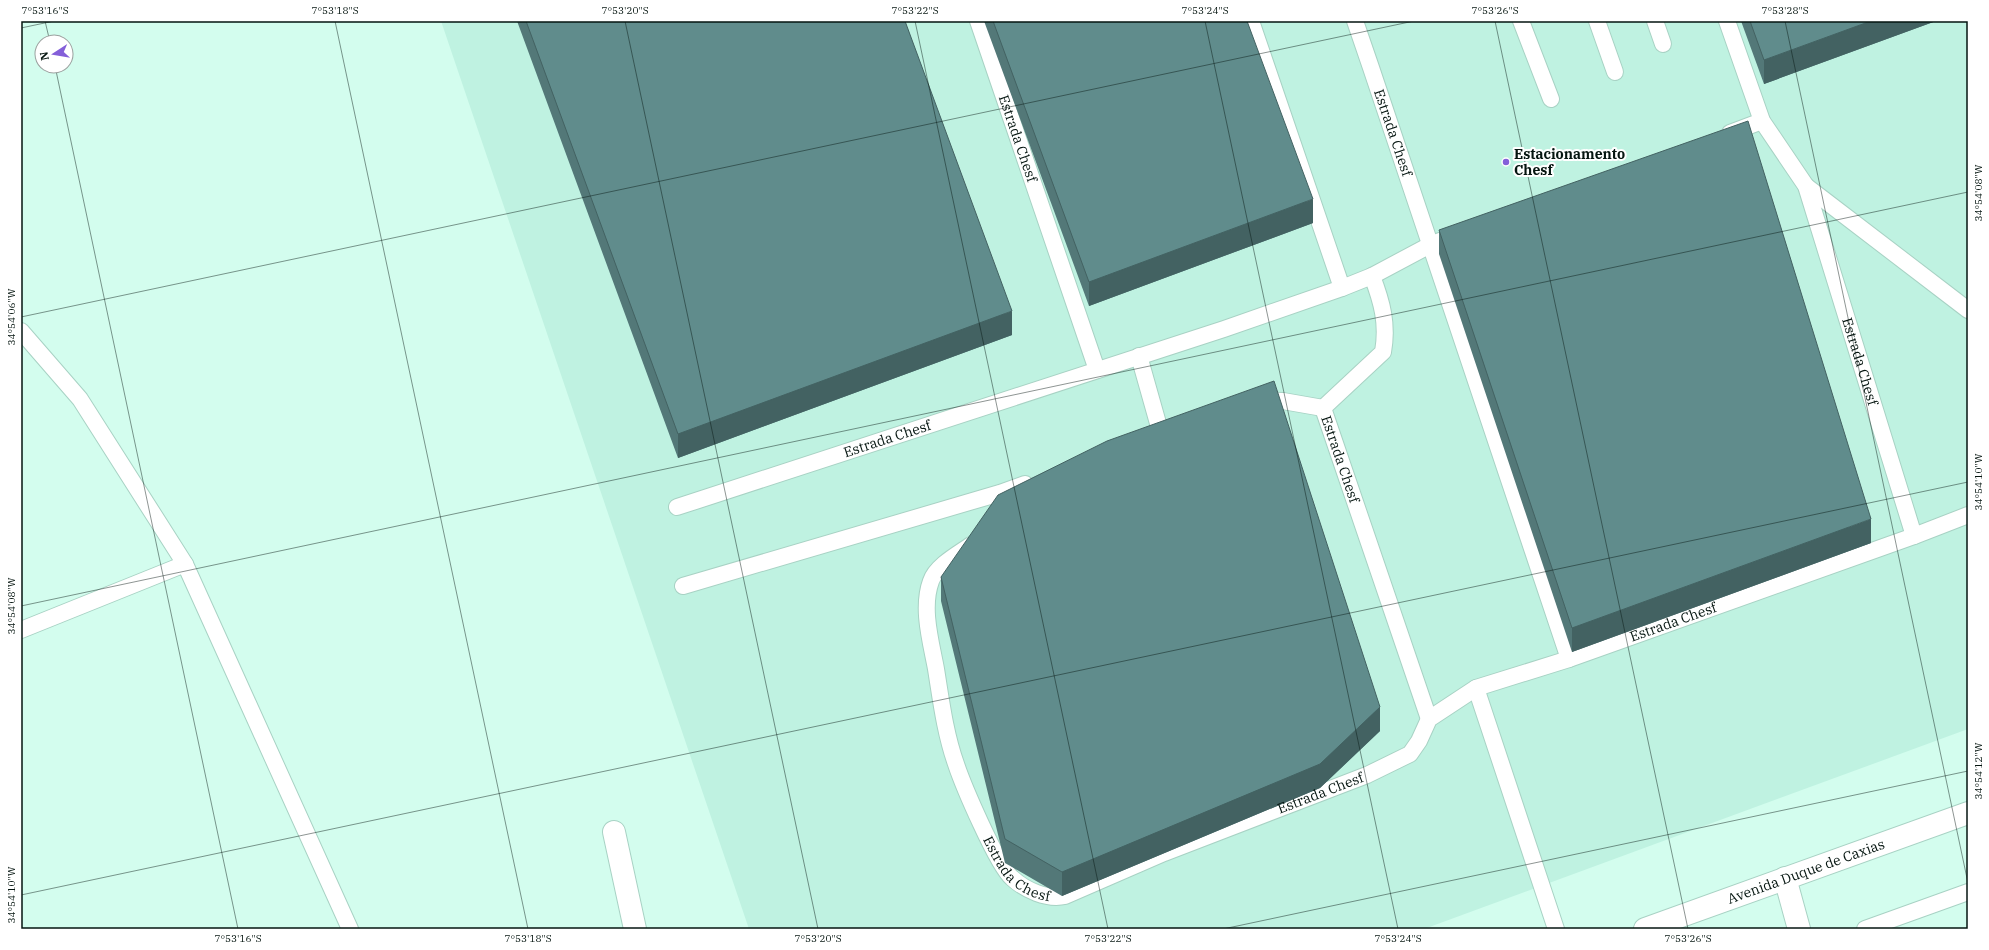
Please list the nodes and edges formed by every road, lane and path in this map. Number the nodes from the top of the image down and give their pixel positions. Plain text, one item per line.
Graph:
1 (978, 21) edge
2 (1251, 21) edge
3 (1355, 21) edge
4 (1521, 21) edge
5 (1597, 21) edge
6 (1655, 21) edge
7 (1727, 21) edge
8 (1663, 44) dead end
9 (1615, 72) dead end
10 (1551, 99) dead end
11 (1762, 121) junction
12 (1717, 137) edge
13 (1806, 186) junction
14 (1470, 230) edge
15 (1432, 244) junction
16 (1372, 276) junction
17 (1342, 288) junction
18 (1968, 310) edge
19 (21, 331) edge
20 (1139, 356) junction
21 (1097, 370) junction
22 (1247, 402) edge
23 (1323, 408) junction
24 (1160, 434) edge
25 (1037, 480) edge
26 (1000, 493) junction
27 (677, 507) dead end
28 (996, 511) edge
29 (1968, 515) edge
30 (980, 536) edge
31 (1914, 536) junction
32 (185, 564) junction
33 (682, 586) dead end
34 (21, 630) edge
35 (1569, 659) junction
36 (1476, 688) junction
37 (1429, 718) junction
38 (1968, 813) edge
39 (614, 832) dead end
40 (1785, 878) junction
41 (1968, 892) edge
42 (350, 929) edge
43 (635, 929) edge
44 (1556, 929) edge
45 (1645, 929) edge
46 (1799, 929) edge
47 (1865, 929) edge

1 - 21 lane, Estrada Chesf
2 - 17 lane
3 - 15 lane, Estrada Chesf
4 - 10 lane
5 - 9 lane
6 - 8 lane
7 - 11 lane, Estrada Chesf
11 - 12 lane
11 - 13 lane, Estrada Chesf
13 - 18 lane, Estrada Chesf
13 - 31 lane, Estrada Chesf
14 - 15 lane, Estrada Chesf
15 - 16 lane, Estrada Chesf
15 - 35 lane, Estrada Chesf
16 - 17 lane, Estrada Chesf
16 - 23 lane
17 - 20 lane, Estrada Chesf
19 - 32 lane
20 - 21 lane, Estrada Chesf
20 - 24 lane
21 - 27 lane, Estrada Chesf
22 - 23 lane, Estrada Chesf
23 - 37 lane, Estrada Chesf
25 - 26 lane
26 - 28 lane
26 - 33 lane
29 - 31 lane, Estrada Chesf
30 - 37 lane, Estrada Chesf
31 - 35 lane, Estrada Chesf
32 - 34 lane
32 - 42 lane
35 - 36 lane, Estrada Chesf
36 - 37 lane, Estrada Chesf
36 - 44 lane
38 - 40 main road, Avenida Duque de Caxias
39 - 43 main road
40 - 45 main road, Avenida Duque de Caxias
40 - 46 main road
41 - 47 lane

